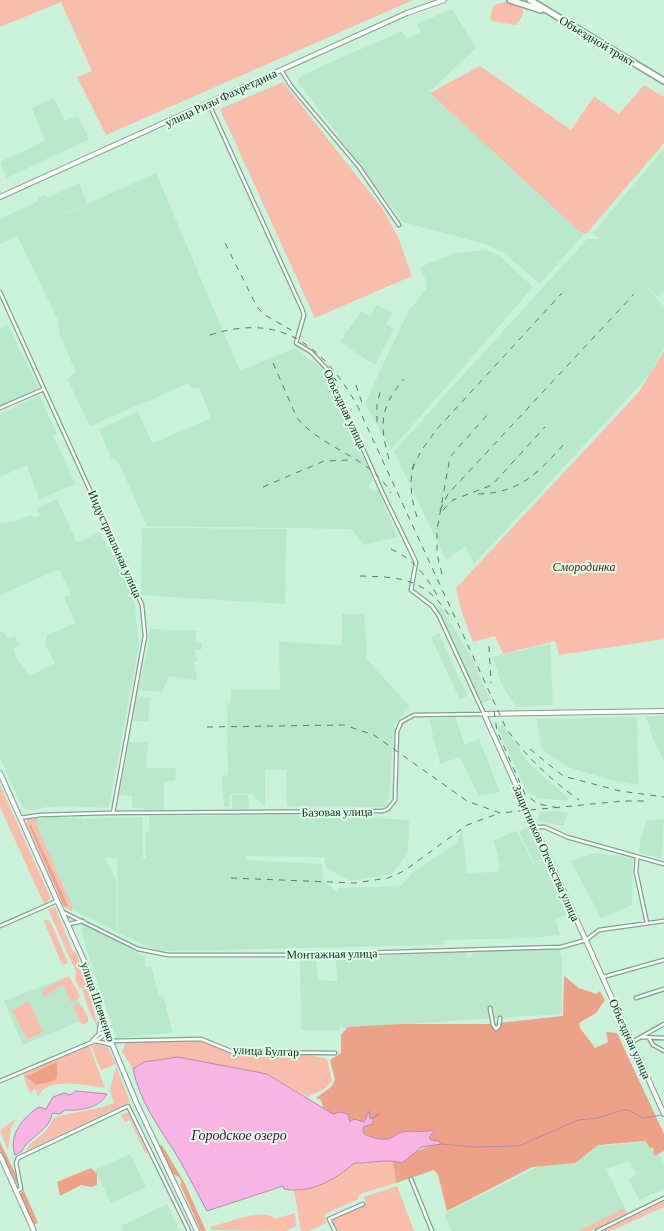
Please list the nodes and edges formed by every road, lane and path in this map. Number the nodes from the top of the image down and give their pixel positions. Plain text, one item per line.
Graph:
1 (444, 0) edge
2 (510, 0) edge
3 (530, 0) edge
4 (551, 14) junction
5 (281, 70) junction
6 (664, 81) edge
7 (209, 104) junction
8 (0, 197) edge
9 (399, 225) dead end
10 (0, 292) edge
11 (44, 389) junction
12 (0, 408) edge
13 (664, 711) edge
14 (484, 714) junction
15 (0, 773) edge
16 (113, 813) junction
17 (20, 818) junction
18 (534, 827) junction
19 (637, 857) junction
20 (664, 864) edge
21 (58, 901) junction
22 (63, 912) junction
23 (84, 921) junction
24 (664, 921) edge
25 (647, 923) junction
26 (69, 924) junction
27 (0, 926) edge
28 (586, 940) junction
29 (664, 960) edge
30 (603, 977) junction
31 (664, 989) edge
32 (609, 991) joint
33 (636, 998) dead end
34 (490, 1008) dead end
35 (101, 1012) junction
36 (500, 1018) dead end
37 (664, 1024) edge
38 (107, 1032) junction
39 (99, 1034) junction
40 (640, 1037) junction
41 (649, 1038) junction
42 (664, 1038) edge
43 (96, 1041) junction
44 (632, 1042) junction
45 (90, 1043) junction
46 (111, 1043) junction
47 (664, 1051) edge
48 (335, 1053) dead end
49 (0, 1081) edge
50 (664, 1099) edge
51 (658, 1100) junction
52 (664, 1114) edge
53 (0, 1155) edge
54 (411, 1179) dead end
55 (16, 1191) junction
56 (664, 1198) edge
57 (363, 1204) dead end
58 (34, 1231) edge
59 (188, 1231) edge
60 (197, 1231) edge
61 (335, 1231) edge
62 (432, 1231) edge
63 (597, 1231) edge

1 - 5 main road, улица Ризы Фахретдина
2 - 4 highway
3 - 4 highway, Объездной тракт
4 - 6 highway, Объездной тракт
5 - 7 main road, улица Ризы Фахретдина
5 - 9 street
7 - 8 main road, улица Ризы Фахретдина
7 - 14 street, Объездная улица
10 - 11 street, Индустриальная улица
11 - 12 street
11 - 16 street, Индустриальная улица
13 - 14 main road, Базовая улица
14 - 16 street, Базовая улица
14 - 18 main road, Защитников Отечества улица
15 - 17 main road, улица Шевченко
16 - 17 street, Базовая улица
17 - 21 main road, улица Шевченко
18 - 19 street
18 - 28 main road, Защитников Отечества улица
19 - 20 street
19 - 25 street
21 - 22 main road, улица Шевченко
21 - 27 street
22 - 23 street, Монтажная улица
22 - 26 main road, улица Шевченко
23 - 26 street
23 - 28 street, Монтажная улица
24 - 25 street, Монтажная улица
25 - 28 street, Монтажная улица
26 - 35 main road, улица Шевченко
28 - 30 main road, Защитников Отечества улица
29 - 30 street
30 - 32 main road, Защитников Отечества улица
31 - 33 street
32 - 44 main road, Объездная улица
34 - 36 street
35 - 38 main road, улица Шевченко
35 - 39 street
37 - 40 street
38 - 39 street
38 - 43 street
38 - 46 main road, улица Шевченко
39 - 45 street
40 - 41 street
40 - 44 street
41 - 42 street
41 - 47 street
43 - 45 street
43 - 46 street, улица Булгар
44 - 51 main road, Объездная улица
45 - 49 street
46 - 48 street, улица Булгар
46 - 60 main road, улица Шевченко
50 - 51 street
51 - 52 main road, Объездная улица
53 - 55 main road
54 - 62 street
55 - 58 main road
55 - 59 street
56 - 63 street
57 - 61 street

